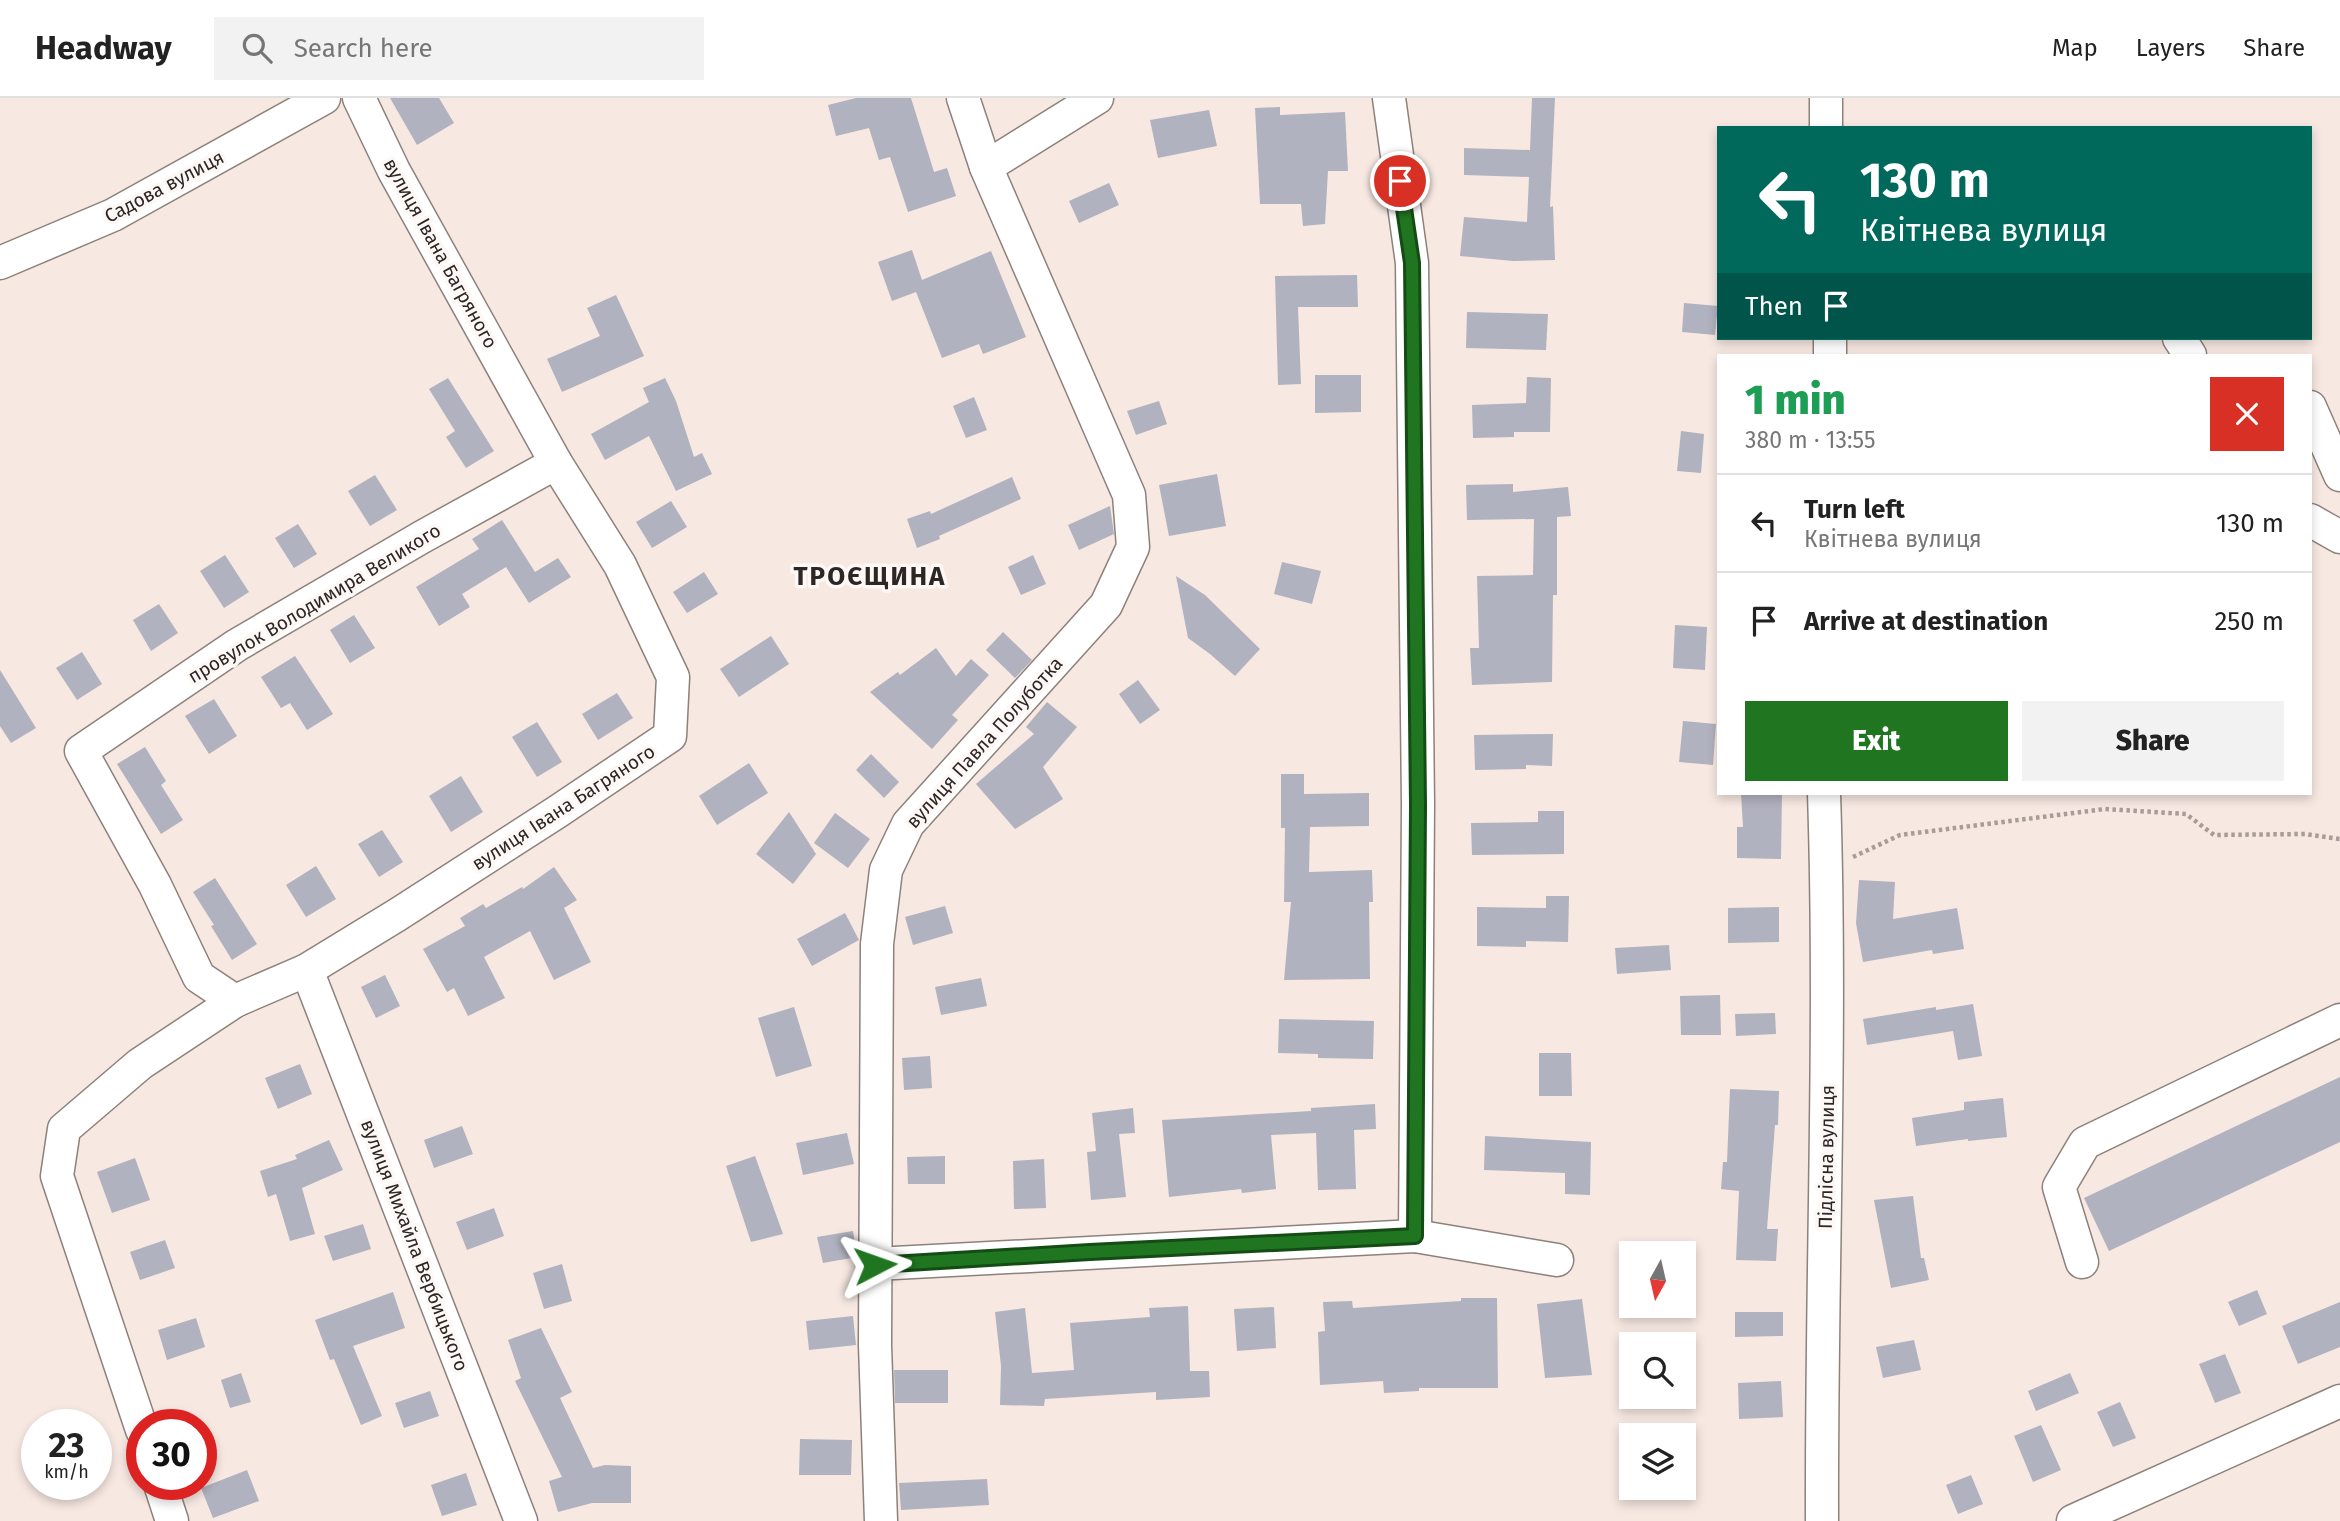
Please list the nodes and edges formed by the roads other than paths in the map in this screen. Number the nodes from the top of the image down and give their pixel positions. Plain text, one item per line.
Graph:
1 (324, 98) edge
2 (359, 98) edge
3 (963, 98) edge
4 (1097, 98) edge
5 (1389, 98) edge
6 (1826, 98) edge
7 (1826, 126) edge
8 (986, 167) junction
9 (0, 263) edge
10 (2312, 412) edge
11 (556, 463) junction
12 (2340, 475) edge
13 (2312, 521) edge
14 (2340, 537) edge
15 (1824, 795) edge
16 (307, 970) junction
17 (235, 1001) junction
18 (2340, 1020) edge
19 (1415, 1236) junction
20 (1557, 1260) dead end
21 (2082, 1262) dead end
22 (875, 1265) junction
23 (2340, 1401) edge
24 (135, 1409) edge
25 (165, 1500) edge
26 (172, 1521) edge
27 (521, 1521) edge
28 (881, 1521) edge
29 (1822, 1521) edge
30 (2073, 1521) edge

1 - 9 street, Садова вулиця
2 - 11 street, вулиця Івана Багряного
3 - 8 street, вулиця Павла Полуботка
4 - 8 street
5 - 19 street
6 - 7 street
8 - 22 street, вулиця Павла Полуботка
10 - 12 street
11 - 16 street, вулиця Івана Багряного
11 - 17 street, провулок Володимира Великого
13 - 14 street
15 - 29 street, Підлісна вулиця
16 - 17 street, вулиця Івана Багряного
16 - 27 street, вулиця Михайла Вербицького
17 - 24 street, вулиця Івана Багряного
18 - 21 street
19 - 20 street
19 - 22 street
22 - 28 street, вулиця Павла Полуботка
23 - 30 street
25 - 26 street

